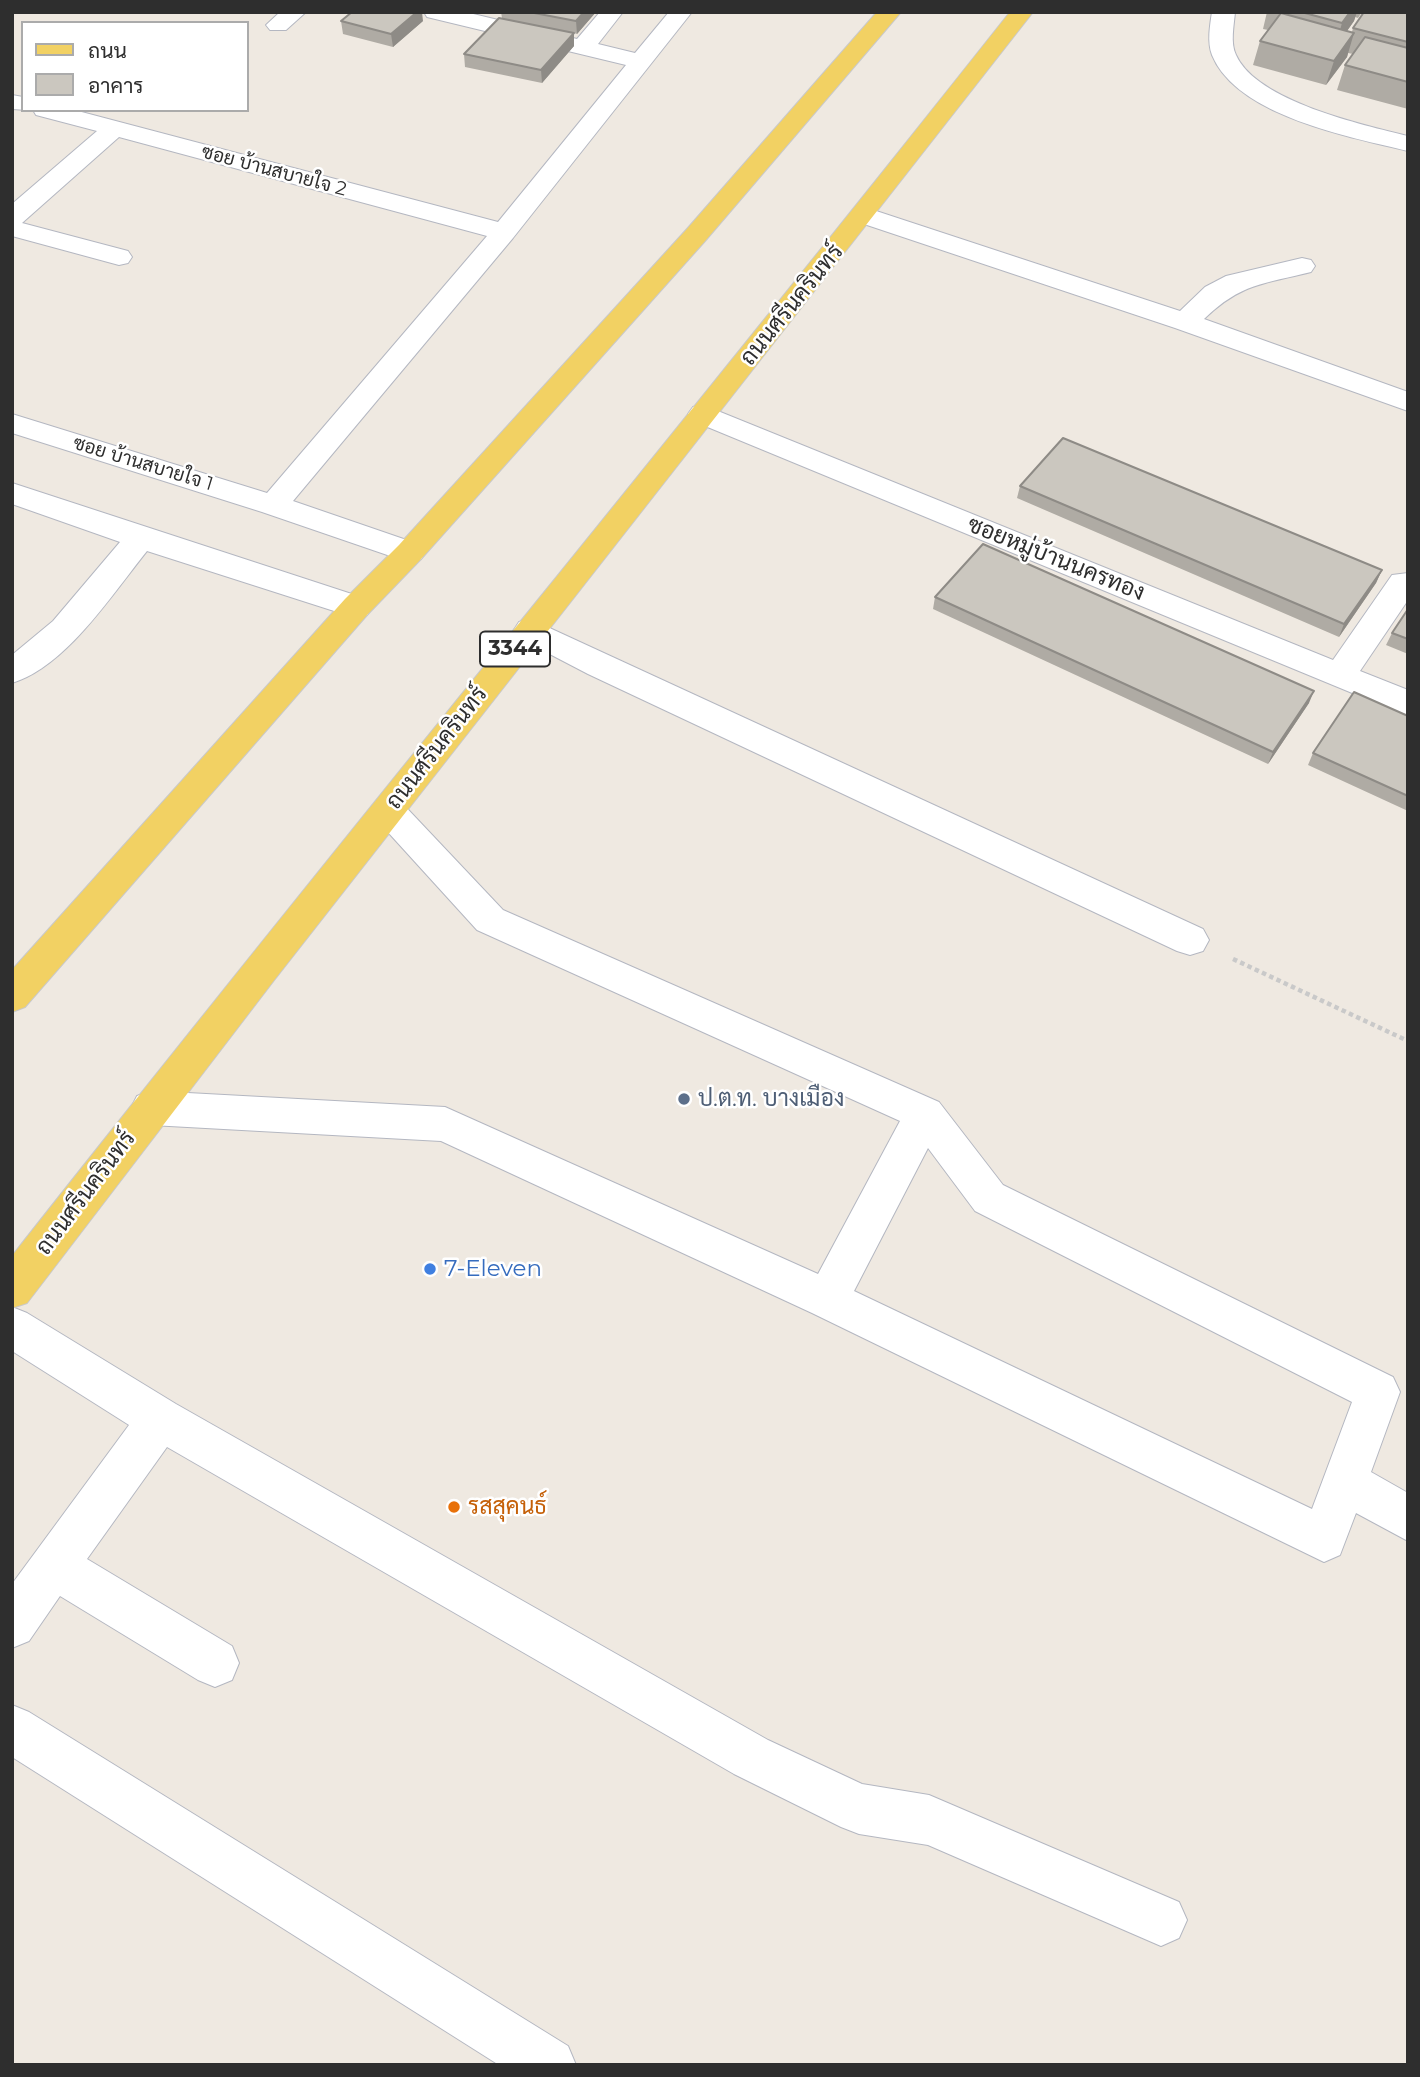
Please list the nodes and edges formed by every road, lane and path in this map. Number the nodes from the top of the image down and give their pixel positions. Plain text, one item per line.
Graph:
1 (435, 12) edge
2 (612, 12) edge
3 (681, 12) edge
4 (890, 12) edge
5 (1022, 12) edge
6 (1224, 12) edge
7 (583, 47) junction
8 (641, 62) junction
9 (52, 112) edge
10 (114, 129) junction
11 (1408, 144) edge
12 (864, 215) junction
13 (12, 218) edge
14 (12, 228) edge
15 (504, 232) junction
16 (119, 257) dead end
17 (1301, 266) dead end
18 (1185, 322) junction
19 (1408, 401) edge
20 (703, 414) junction
21 (12, 423) edge
22 (12, 493) edge
23 (273, 505) junction
24 (141, 538) junction
25 (410, 551) junction
26 (1403, 583) dead end
27 (356, 607) junction
28 (530, 630) junction
29 (12, 671) edge
30 (1339, 676) junction
31 (1408, 704) edge
32 (388, 810) junction
33 (1191, 940) joint
34 (12, 996) edge
35 (1408, 1041) edge
36 (151, 1108) junction
37 (925, 1114) junction
38 (12, 1289) edge
39 (827, 1299) junction
40 (12, 1327) edge
41 (160, 1419) junction
42 (1345, 1482) junction
43 (1408, 1518) edge
44 (54, 1566) junction
45 (12, 1624) edge
46 (215, 1663) dead end
47 (12, 1729) edge
48 (1161, 1920) dead end
49 (549, 2065) edge

1 - 7 street
2 - 7 street
3 - 8 street
4 - 25 main road
5 - 12 main road, ถนนศรีนครินทร์ / 3344
6 - 11 street
7 - 8 street
8 - 15 street
9 - 10 street, ซอย บ้านสบายใจ 2
10 - 13 street
10 - 15 street, ซอย บ้านสบายใจ 2
12 - 18 street
12 - 20 main road, ถนนศรีนครินทร์ / 3344
14 - 16 street
15 - 23 street
17 - 18 street
18 - 19 street
20 - 28 main road, ถนนศรีนครินทร์ / 3344
20 - 30 street, ซอยหมู่บ้านนครทอง
21 - 23 street, ซอย บ้านสบายใจ 1
22 - 24 street
23 - 25 street, ซอย บ้านสบายใจ 1
24 - 27 street
24 - 29 street
25 - 27 main road
26 - 30 street
27 - 34 main road
28 - 32 main road, ถนนศรีนครินทร์ / 3344
28 - 33 street
30 - 31 street, ซอยหมู่บ้านนครทอง
32 - 36 main road, ถนนศรีนครินทร์ / 3344
32 - 37 street
33 - 35 path
36 - 38 main road, ถนนศรีนครินทร์ / 3344
36 - 39 street
37 - 39 street
37 - 42 street
39 - 42 street
40 - 41 street
41 - 44 street
41 - 48 street
42 - 43 street
44 - 45 street
44 - 46 street
47 - 49 street

